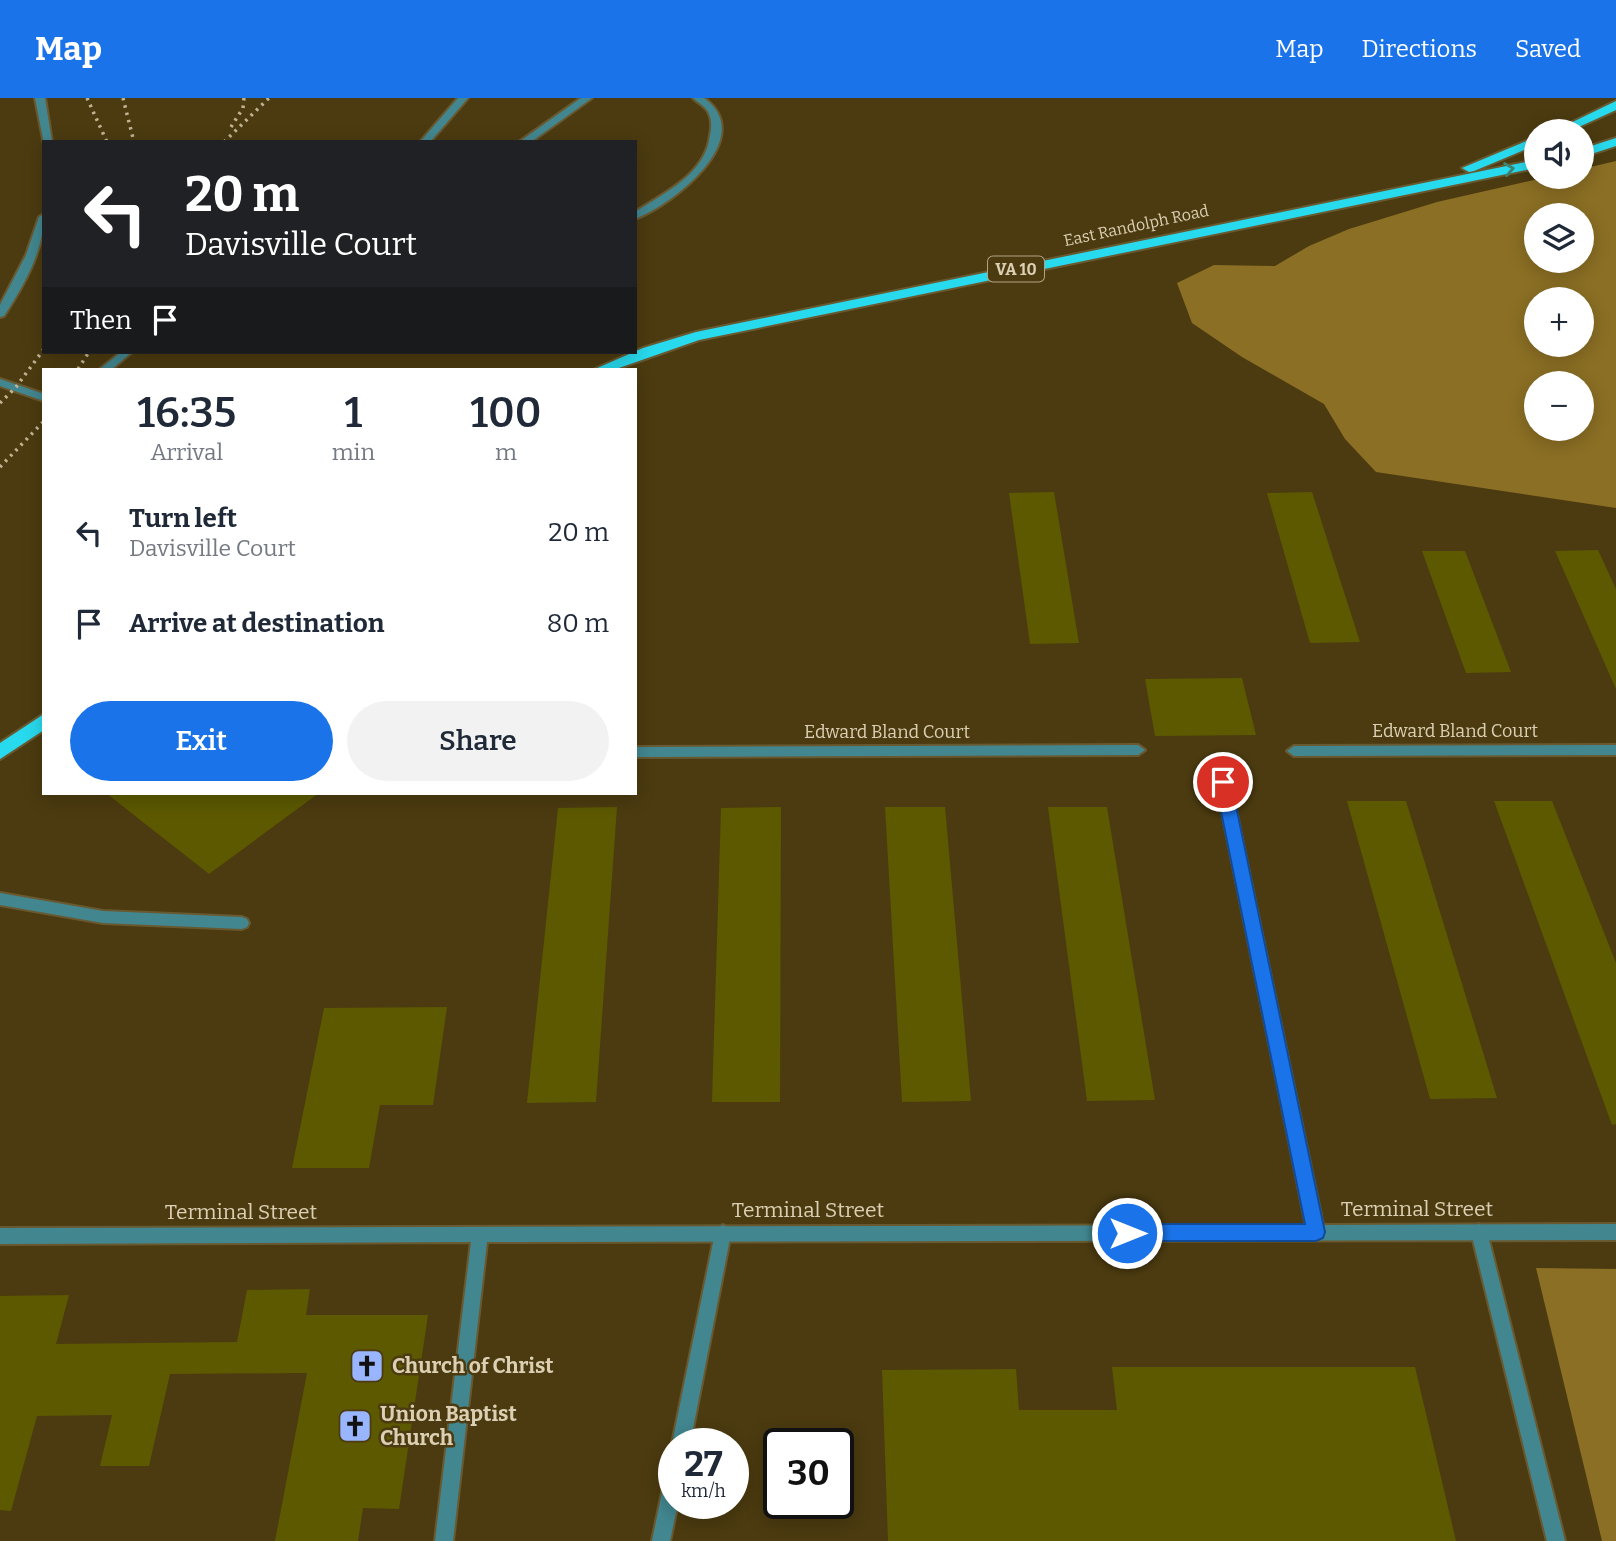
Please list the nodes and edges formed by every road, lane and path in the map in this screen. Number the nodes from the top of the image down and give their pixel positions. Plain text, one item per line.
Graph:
1 (40, 98) edge
2 (463, 98) edge
3 (587, 98) edge
4 (698, 98) edge
5 (1616, 105) edge
6 (1586, 119) edge
7 (47, 140) edge
8 (427, 140) edge
9 (527, 140) edge
10 (1616, 142) edge
11 (1524, 146) edge
12 (1594, 149) edge
13 (1524, 166) edge
14 (1433, 183) junction
15 (637, 215) edge
16 (42, 225) edge
17 (0, 314) edge
18 (124, 354) edge
19 (106, 368) edge
20 (606, 368) edge
21 (0, 382) edge
22 (42, 397) edge
23 (42, 722) edge
24 (1138, 750) dead end
25 (1616, 750) edge
26 (1294, 751) dead end
27 (0, 752) edge
28 (637, 752) edge
29 (1223, 782) dead end
30 (0, 899) edge
31 (242, 923) dead end
32 (1316, 1232) junction
33 (1479, 1232) junction
34 (1616, 1232) edge
35 (723, 1233) junction
36 (480, 1234) junction
37 (0, 1236) edge
38 (684, 1428) edge
39 (666, 1519) edge
40 (444, 1541) edge
41 (661, 1541) edge
42 (1556, 1541) edge

1 - 7 street
2 - 8 street
3 - 9 street
4 - 15 street
5 - 6 highway
10 - 12 highway
11 - 14 highway, East Randolph Road / VA 10
14 -> 13 highway, East Randolph Road / VA 10
14 - 20 highway, East Randolph Road / VA 10
16 - 17 street
18 - 19 street
21 - 22 street
23 - 27 highway
24 - 28 street, Edward Bland Court
25 - 26 street, Edward Bland Court
29 - 32 street
30 - 31 street
32 - 33 street, Terminal Street
32 - 35 street, Terminal Street
33 - 34 street, Terminal Street
33 - 42 street
35 - 36 street, Terminal Street
35 - 38 street
36 - 37 street, Terminal Street
36 - 40 street
39 - 41 street

